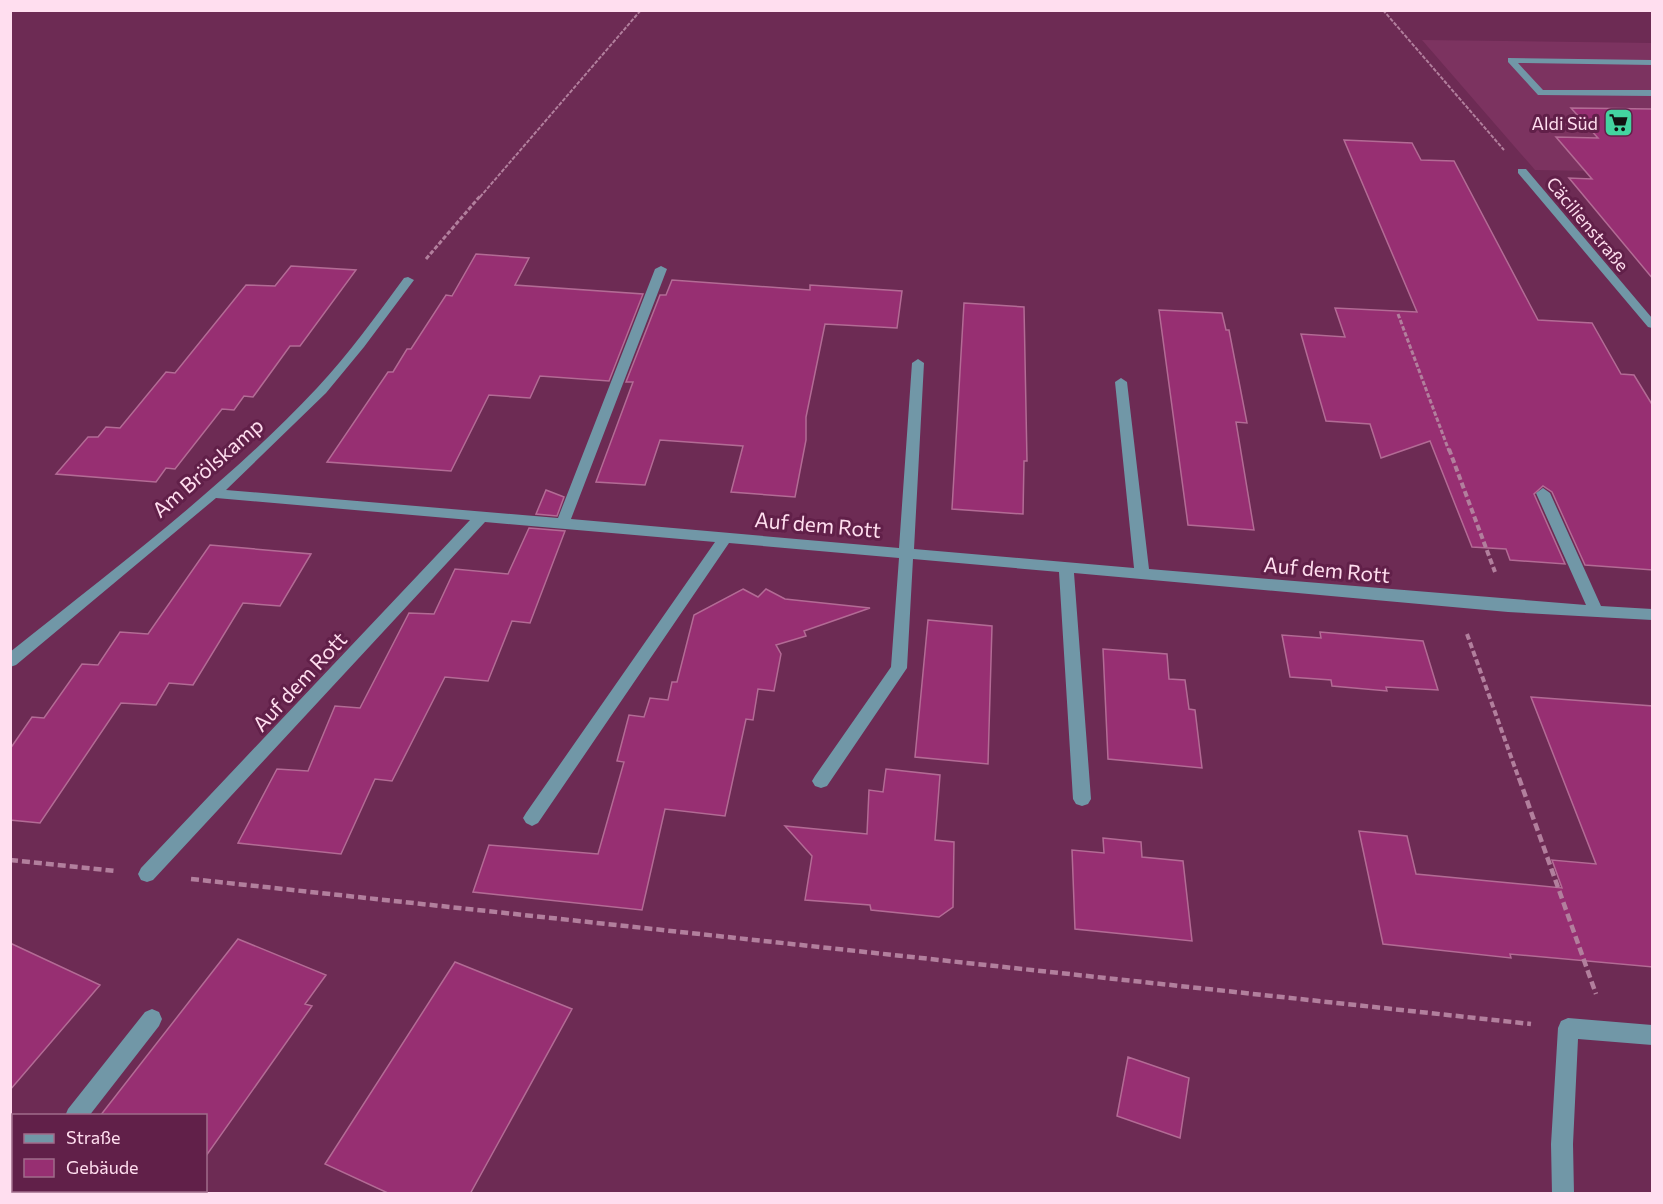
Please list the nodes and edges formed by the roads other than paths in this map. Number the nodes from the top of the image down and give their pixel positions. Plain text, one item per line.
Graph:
1 (1653, 62) edge
2 (1653, 93) edge
3 (1522, 171) road end
4 (662, 269) dead end
5 (408, 280) road end
6 (1653, 325) edge
7 (918, 363) dead end
8 (1121, 382) dead end
9 (213, 493) junction
10 (1543, 494) dead end
11 (482, 516) junction
12 (563, 523) junction
13 (726, 537) junction
14 (907, 553) junction
15 (1065, 567) junction
16 (1142, 573) junction
17 (1596, 611) junction
18 (1653, 615) edge
19 (10, 661) edge
20 (820, 781) dead end
21 (1082, 799) dead end
22 (532, 818) dead end
23 (147, 874) road end
24 (152, 1019) dead end
25 (1653, 1035) edge
26 (77, 1114) edge
27 (1563, 1194) edge

1 - 2 street
3 - 6 street, Cäcilienstraße
4 - 12 street
5 - 9 street, Am Brölskamp
7 - 14 street, Auf dem Rott
8 - 16 street
9 - 11 street, Auf dem Rott
9 - 19 street, Am Brölskamp
10 - 17 street
11 - 12 street, Auf dem Rott
11 - 23 street, Auf dem Rott
12 - 13 street, Auf dem Rott
13 - 14 street, Auf dem Rott
13 - 22 street, Auf dem Rott
14 - 15 street, Auf dem Rott
14 - 20 street, Auf dem Rott
15 - 16 street, Auf dem Rott
15 - 21 street
16 - 17 street, Auf dem Rott
17 - 18 street, Auf dem Rott
24 - 26 street
25 - 27 street

